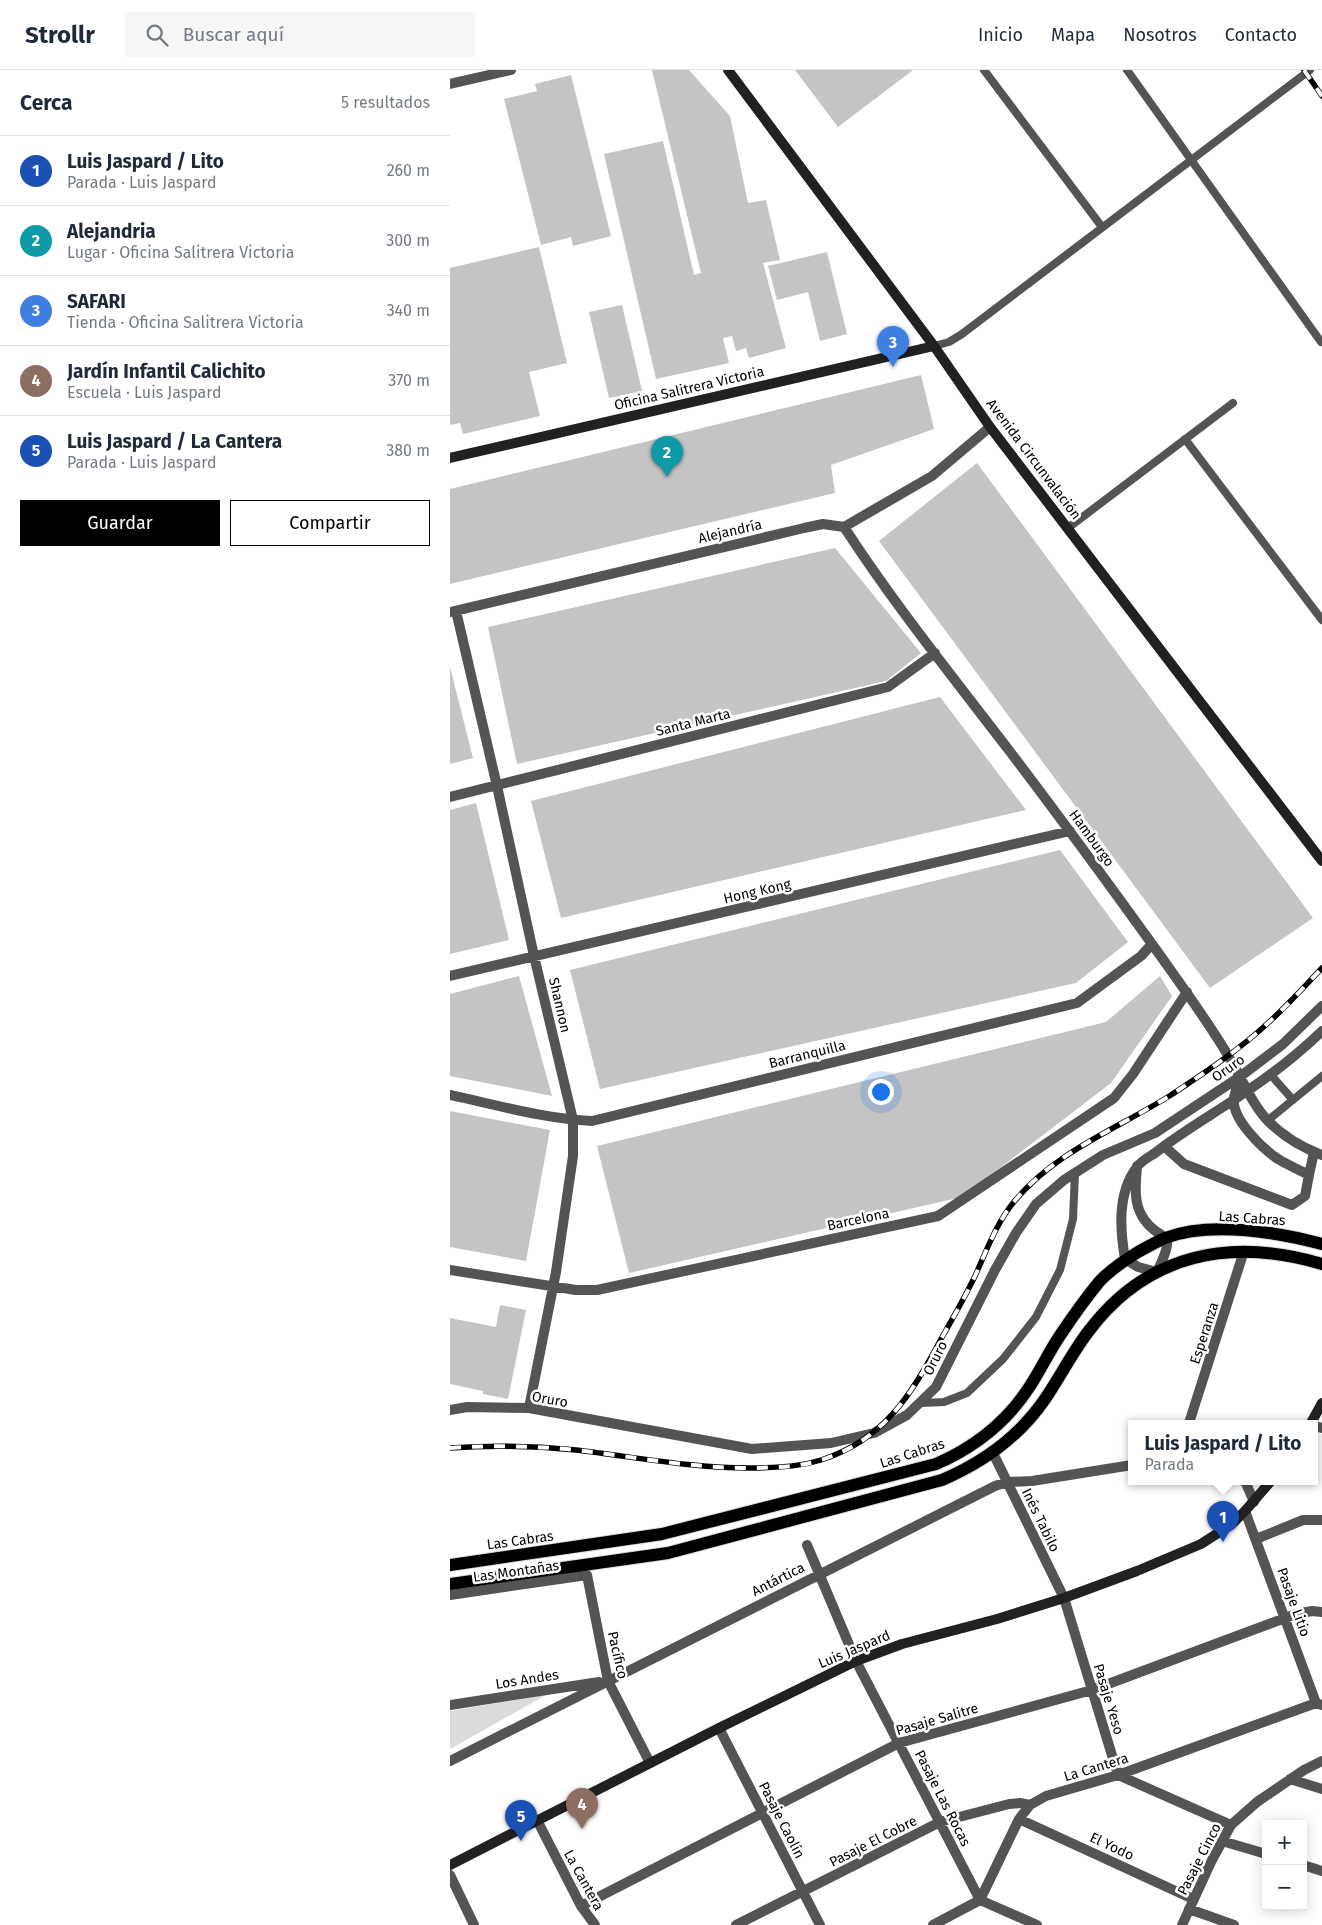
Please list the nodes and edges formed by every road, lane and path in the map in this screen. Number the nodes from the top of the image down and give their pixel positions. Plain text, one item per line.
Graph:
1 (511, 70) edge
2 (728, 70) edge
3 (984, 70) edge
4 (1127, 70) edge
5 (1310, 70) edge
6 (450, 84) edge
7 (1191, 160) junction
8 (1102, 226) junction
9 (1321, 342) edge
10 (934, 346) junction
11 (1232, 403) dead end
12 (990, 427) junction
13 (1185, 439) junction
14 (450, 458) edge
15 (844, 527) junction
16 (1068, 528) junction
17 (453, 612) edge
18 (1322, 620) edge
19 (935, 653) junction
20 (497, 786) junction
21 (450, 798) edge
22 (1070, 831) junction
23 (1322, 861) edge
24 (1152, 944) junction
25 (534, 956) junction
26 (450, 976) edge
27 (1187, 992) junction
28 (1322, 1006) edge
29 (1322, 1031) edge
30 (1270, 1074) junction
31 (1241, 1076) junction
32 (1322, 1076) edge
33 (1247, 1091) junction
34 (450, 1095) edge
35 (1233, 1100) junction
36 (1293, 1100) junction
37 (573, 1120) junction
38 (1268, 1121) junction
39 (1164, 1146) junction
40 (1318, 1154) edge
41 (1137, 1166) junction
42 (1075, 1173) junction
43 (1309, 1175) junction
44 (1166, 1238) junction
45 (1322, 1244) edge
46 (1244, 1250) junction
47 (1125, 1259) junction
48 (1322, 1264) edge
49 (450, 1270) edge
50 (1157, 1272) junction
51 (553, 1287) junction
52 (921, 1403) junction
53 (1322, 1403) edge
54 (529, 1408) junction
55 (450, 1410) edge
56 (1190, 1420) edge
57 (1313, 1420) edge
58 (993, 1453) junction
59 (1128, 1467) edge
60 (1006, 1482) junction
61 (1246, 1485) edge
62 (1268, 1485) edge
63 (1254, 1502) junction
64 (1245, 1511) junction
65 (1322, 1520) edge
66 (1256, 1539) junction
67 (807, 1545) dead end
68 (450, 1565) edge
69 (819, 1573) junction
70 (587, 1575) joint
71 (450, 1584) edge
72 (450, 1595) edge
73 (1064, 1598) junction
74 (1322, 1612) edge
75 (1285, 1618) junction
76 (856, 1661) junction
77 (608, 1681) junction
78 (1092, 1690) junction
79 (1319, 1704) edge
80 (450, 1705) edge
81 (719, 1728) junction
82 (899, 1743) junction
83 (450, 1761) edge
84 (1322, 1761) edge
85 (650, 1763) junction
86 (1118, 1775) junction
87 (1290, 1779) junction
88 (1322, 1789) edge
89 (1030, 1805) junction
90 (762, 1813) junction
91 (1019, 1819) junction
92 (537, 1820) junction
93 (940, 1822) junction
94 (1231, 1825) junction
95 (1222, 1841) junction
96 (1262, 1853) edge
97 (450, 1865) edge
98 (1307, 1866) edge
99 (1322, 1870) edge
100 (450, 1875) edge
101 (803, 1891) junction
102 (1193, 1899) junction
103 (980, 1900) junction
104 (581, 1906) junction
105 (1189, 1909) junction
106 (474, 1925) edge
107 (595, 1925) edge
108 (736, 1925) edge
109 (820, 1925) edge
110 (933, 1925) edge
111 (1037, 1925) edge
112 (1182, 1925) edge
113 (1234, 1925) edge

1 - 6 street
2 - 10 street, Avenida Circunvalación
3 - 8 lane
4 - 7 lane
5 - 7 lane
7 - 8 lane
7 - 9 lane
8 - 10 lane
10 - 12 street, Avenida Circunvalación
10 - 14 street, Oficina Salitrera Victoria
11 - 13 lane
12 - 15 street
12 - 16 street, Avenida Circunvalación
13 - 16 lane
13 - 18 lane
15 - 17 street, Alejandría
15 - 19 street, Hamburgo
16 - 23 street, Avenida Circunvalación
17 - 20 street, Shannon
19 - 20 street, Santa Marta
19 - 22 street, Hamburgo
20 - 21 street, Santa Marta
20 - 25 street, Shannon
22 - 24 street, Hamburgo
22 - 25 street, Hong Kong
24 - 27 street, Hamburgo
24 - 37 street, Barranquilla
25 - 26 street, Hong Kong
25 - 37 street, Shannon
27 - 31 street, Hamburgo
27 - 51 street, Barcelona
28 - 31 street, Oruro
29 - 30 street
30 - 33 street
30 - 36 lane
31 - 33 street, Hamburgo
31 - 35 street
31 - 42 street, Oruro
32 - 36 lane
33 - 35 street
33 - 38 street, Hamburgo
34 - 37 street, Barranquilla
35 - 39 street
35 - 43 street
36 - 38 lane
37 - 51 street, Shannon
38 - 40 street, Hamburgo
39 - 41 street
39 - 43 street
40 - 43 street
41 - 44 street
41 - 47 street
42 - 52 street, Oruro
42 - 52 lane
44 - 45 main road, Las Cabras
44 - 47 main road, Las Cabras
44 - 50 street
46 - 48 main road
46 - 50 main road
46 - 56 street, Esperanza
47 - 50 street
47 - 68 main road, Las Cabras
49 - 51 street, Barcelona
50 - 58 main road
51 - 54 street, Shannon
52 - 54 street, Oruro
53 - 57 street
54 - 55 street, Oruro
58 - 60 street, Inés Tabilo
58 - 71 main road
59 - 60 street, Antártica
60 - 69 street, Antártica
60 - 73 street, Inés Tabilo
61 - 63 street
62 - 63 street, Luis Jaspard
63 - 64 street, Luis Jaspard
64 - 66 street, Pasaje Litio
64 - 73 street, Luis Jaspard
65 - 66 street
66 - 75 street, Pasaje Litio
67 - 69 street, Pasaje Las Rocas
69 - 76 street, Pasaje Las Rocas
69 - 77 street, Antártica
70 - 72 street, Las Montañas
70 - 77 street, Pacífico
73 - 76 street, Luis Jaspard
73 - 78 street, Pasaje Yeso
74 - 75 street, Pasaje Salitre
75 - 78 street, Pasaje Salitre
75 - 79 street, Pasaje Litio
76 - 81 street, Luis Jaspard
76 - 82 street, Pasaje Las Rocas
77 - 80 street, Los Andes
77 - 83 street, Antártica
77 - 85 street, Pacífico
78 - 82 street, Pasaje Salitre
78 - 86 street, Pasaje Yeso
79 - 86 street, La Cantera
81 - 85 street, Luis Jaspard
81 - 90 street, Pasaje Caolín
82 - 90 street, Pasaje Salitre
82 - 93 street, Pasaje Las Rocas
84 - 87 street, Pasaje Cinco
85 - 92 street, Luis Jaspard
86 - 89 street, La Cantera
86 - 94 street
87 - 88 street
87 - 94 street, Pasaje Cinco
89 - 91 street, La Cantera
89 - 93 street, Pasaje El Cobre
90 - 101 street, Pasaje Caolín
90 - 104 street, Pasaje Salitre
91 - 102 street, El Yodo
91 - 103 street, La Cantera
92 - 97 street, Luis Jaspard
92 - 104 street, La Cantera
93 - 101 street, Pasaje El Cobre
93 - 103 street, Pasaje Las Rocas
94 - 95 street, Pasaje Cinco
95 - 96 street
95 - 102 street, Pasaje Cinco
98 - 99 street
100 - 106 street
101 - 108 street, Pasaje El Cobre
101 - 109 street, Pasaje Caolín
102 - 105 street, Pasaje Cinco
103 - 110 street
103 - 111 street
104 - 107 street, La Cantera
105 - 112 street, Pasaje Cinco
105 - 113 street

